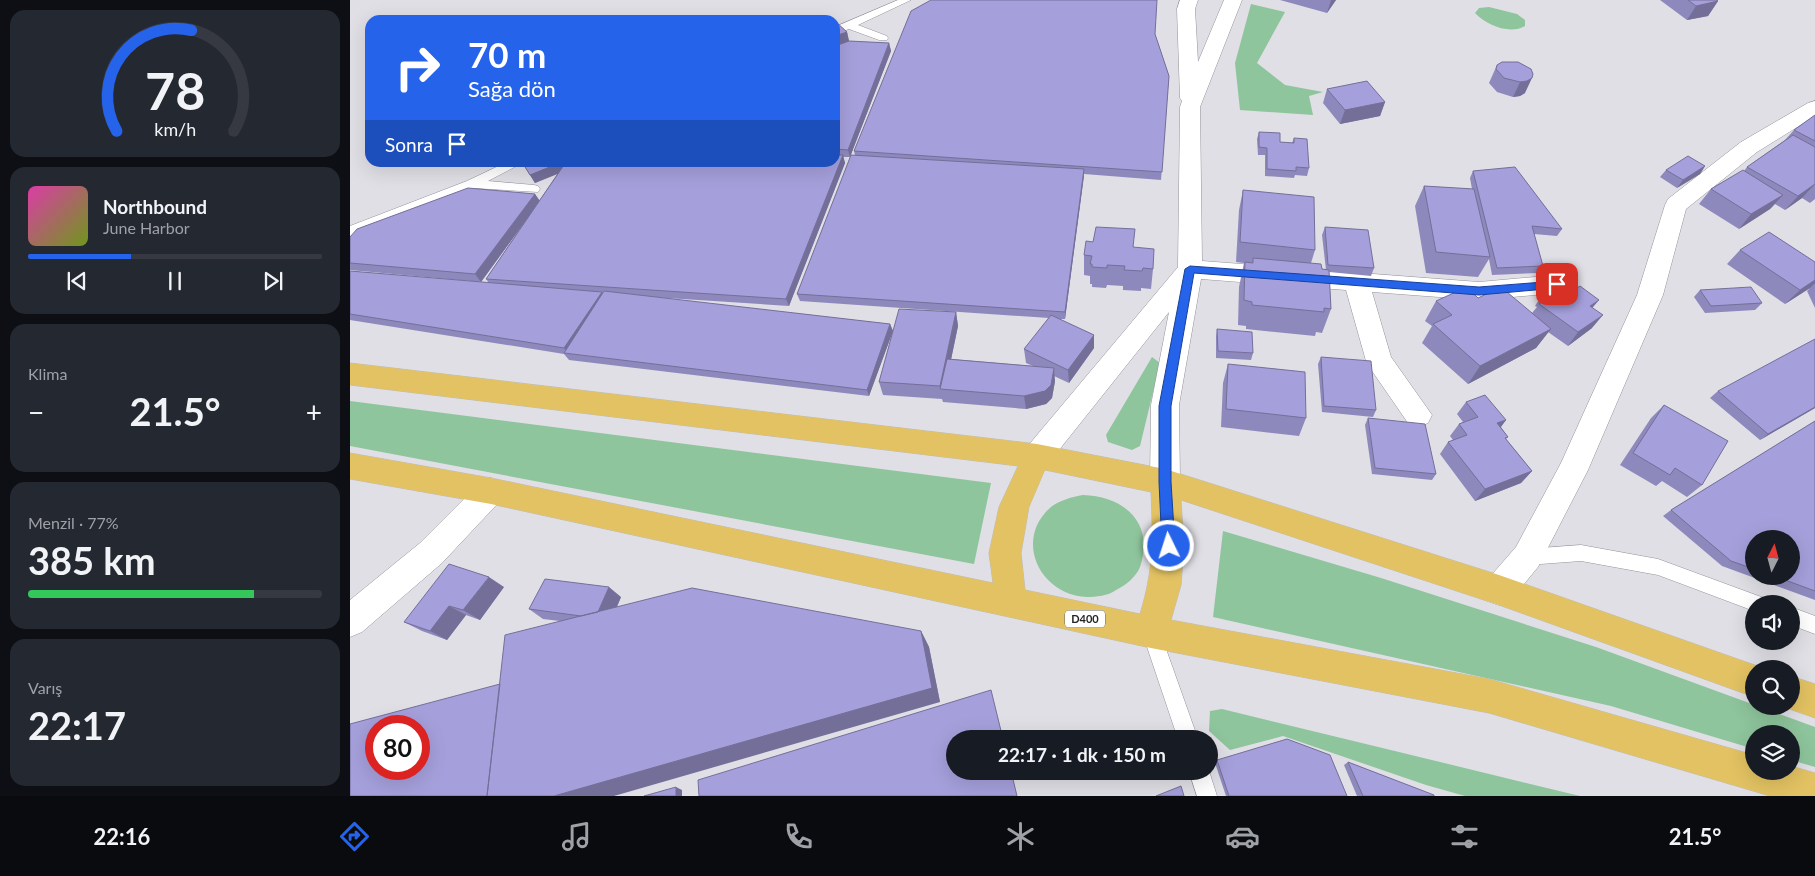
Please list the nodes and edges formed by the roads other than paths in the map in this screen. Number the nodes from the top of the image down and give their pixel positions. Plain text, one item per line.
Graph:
1 (906, 0) edge
2 (1189, 0) edge
3 (1233, 0) edge
4 (849, 25) junction
5 (840, 29) edge
6 (883, 38) dead end
7 (1190, 107) junction
8 (1815, 107) edge
9 (507, 167) edge
10 (471, 184) junction
11 (534, 189) dead end
12 (350, 231) edge
13 (1190, 269) junction
14 (1356, 281) junction
15 (1557, 284) edge
16 (350, 374) edge
17 (1418, 415) dead end
18 (1037, 456) junction
19 (350, 466) edge
20 (1165, 482) junction
21 (491, 492) junction
22 (1527, 558) junction
23 (1499, 590) junction
24 (1745, 599) edge
25 (1011, 603) junction
26 (1800, 619) edge
27 (350, 621) edge
28 (1815, 625) edge
29 (1152, 632) junction
30 (1745, 677) edge
31 (1800, 696) edge
32 (1815, 701) edge
33 (1185, 730) edge
34 (1202, 780) edge
35 (1815, 791) edge
36 (1207, 796) edge

1 - 4 lane
2 - 7 street
3 - 7 street
4 - 5 lane
4 - 6 lane
7 - 13 street
8 - 22 street
9 - 10 lane
10 - 11 lane
10 - 12 lane
13 - 14 street
13 - 18 street
13 - 20 street
14 - 15 street
14 - 17 street
16 - 18 highway
18 - 20 highway
18 - 25 highway
19 - 21 highway, D400
20 - 23 highway
20 - 29 highway
21 - 25 highway, D400
21 - 27 street
22 - 23 street
22 - 24 lane
23 - 30 highway
25 - 29 highway, D400
26 - 28 lane
29 - 33 lane
29 - 35 highway, D400
31 - 32 highway
34 - 36 lane

